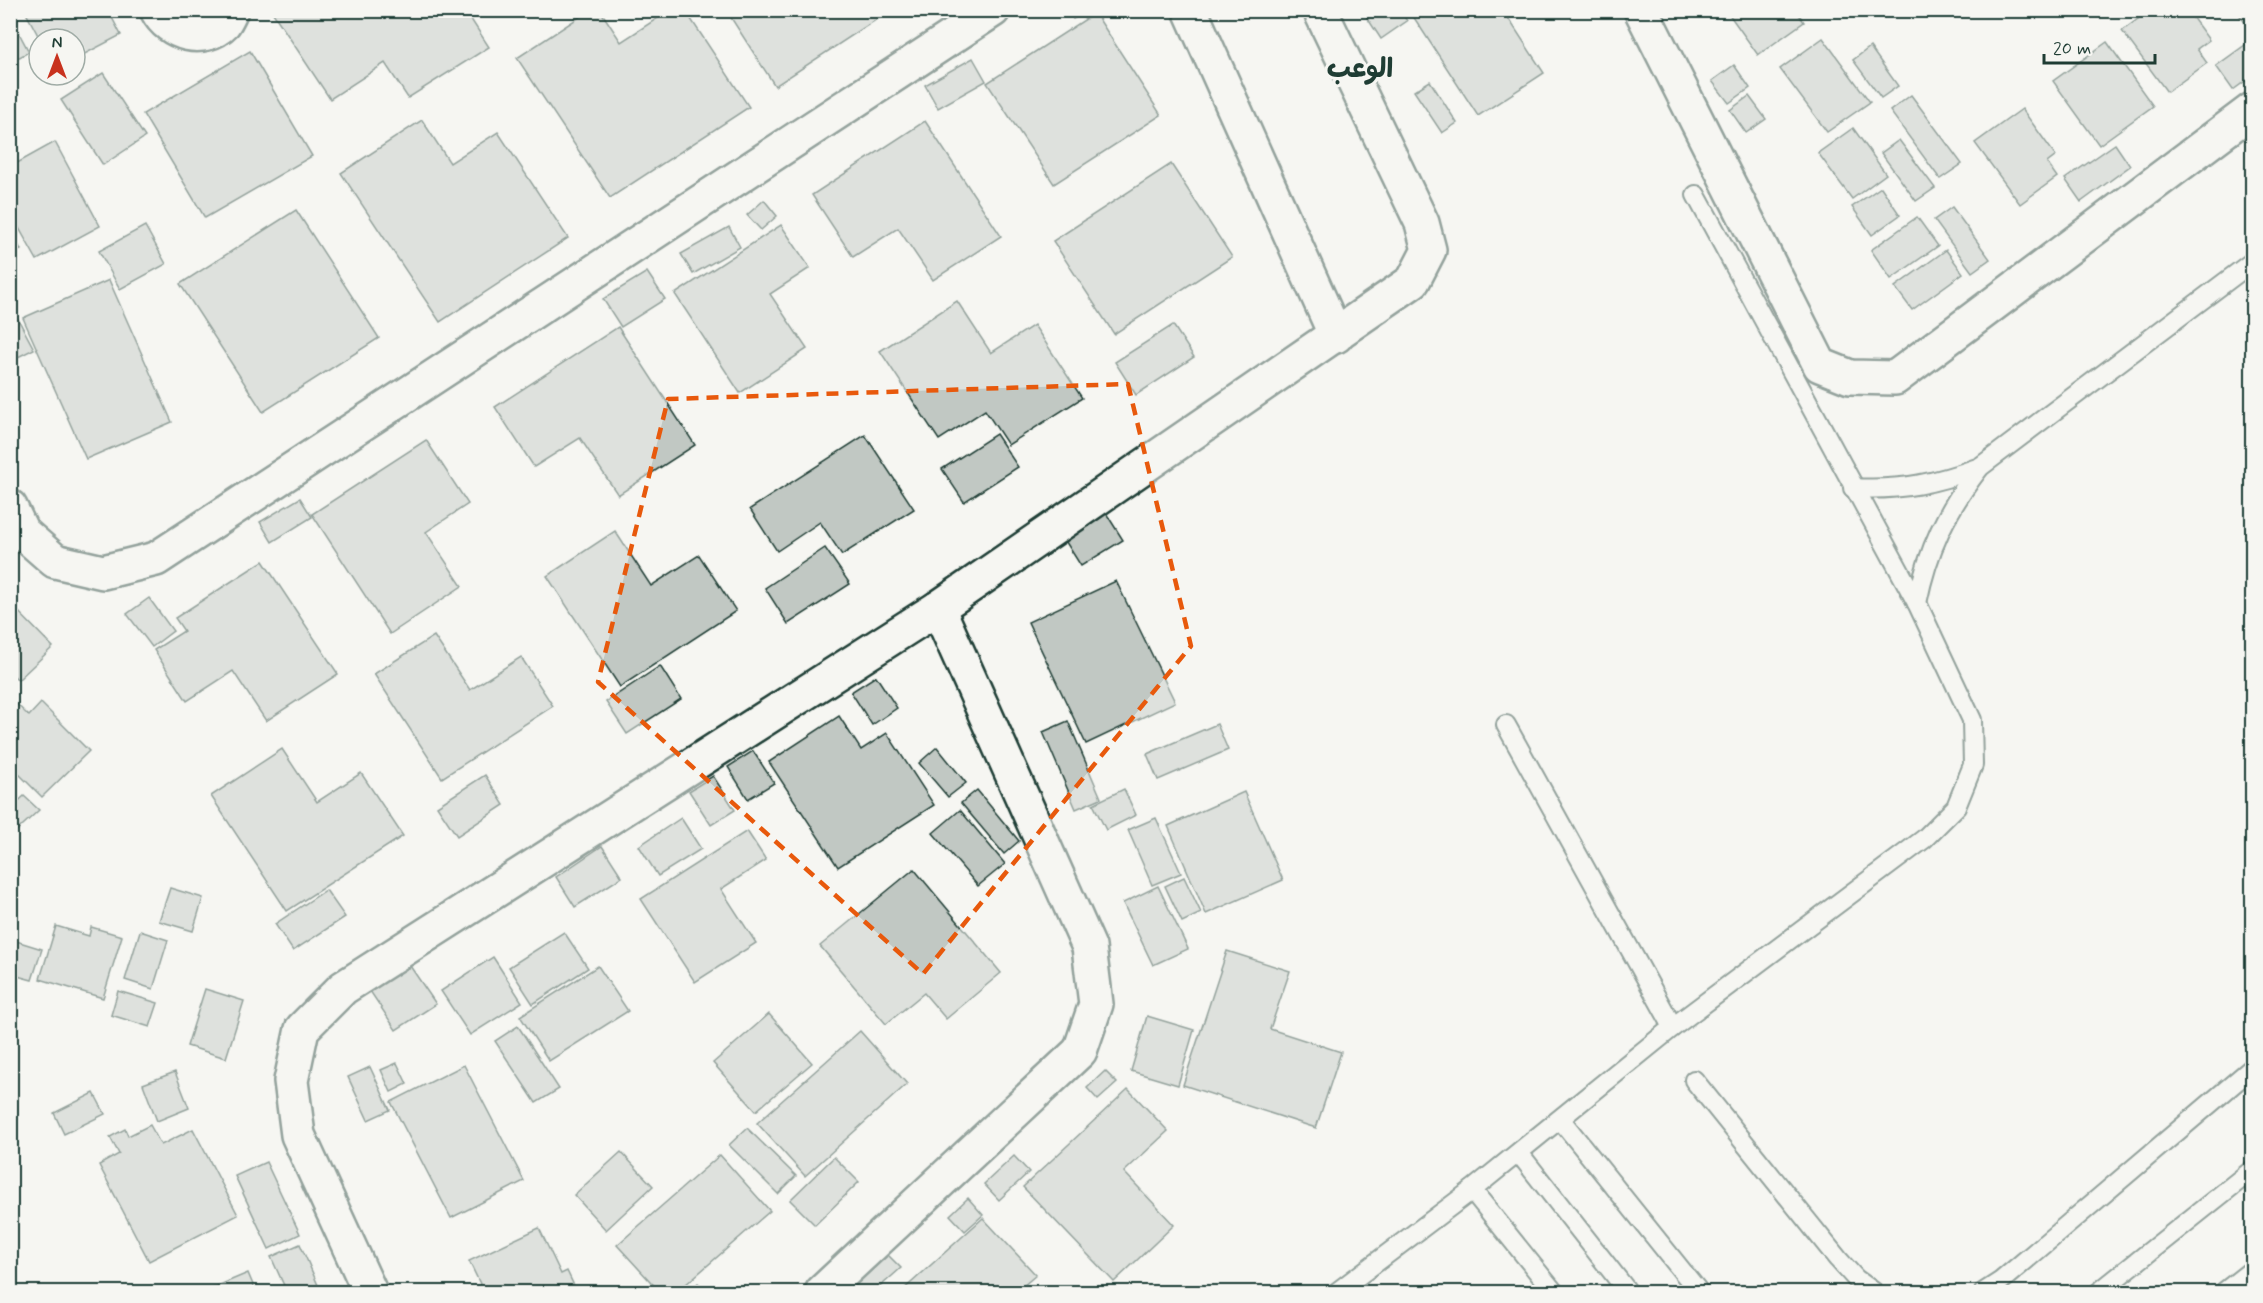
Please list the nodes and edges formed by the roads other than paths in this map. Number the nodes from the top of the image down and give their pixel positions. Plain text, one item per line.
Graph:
1 (157, 10) edge
2 (231, 10) edge
3 (993, 10) edge
4 (1190, 10) edge
5 (1320, 10) edge
6 (1641, 10) edge
7 (2253, 110) edge
8 (1696, 195) dead end
9 (2253, 262) edge
10 (1336, 336) junction
11 (1980, 467) junction
12 (1853, 488) junction
13 (10, 507) edge
14 (1917, 603) junction
15 (938, 608) junction
16 (1506, 725) dead end
17 (1673, 1027) junction
18 (2253, 1068) edge
19 (1694, 1080) dead end
20 (1561, 1120) junction
21 (1520, 1153) junction
22 (2253, 1170) edge
23 (1472, 1191) junction
24 (2253, 1270) edge
25 (370, 1293) edge
26 (822, 1293) edge
27 (1337, 1293) edge
28 (1554, 1293) edge
29 (1628, 1293) edge
30 (1699, 1293) edge
31 (1874, 1293) edge
32 (1984, 1293) edge
33 (2098, 1293) edge
34 (2224, 1293) edge

1 - 2 street
3 - 13 street
4 - 10 street
5 - 10 street
6 - 7 street
8 - 12 lane
9 - 11 lane
10 - 15 street
11 - 12 lane
11 - 14 lane
12 - 14 lane
14 - 17 lane
15 - 25 street
15 - 26 street
16 - 17 lane
17 - 20 lane
18 - 32 lane
19 - 31 lane
20 - 21 lane
20 - 30 lane
21 - 23 lane
21 - 29 lane
22 - 33 lane
23 - 27 lane
23 - 28 lane
24 - 34 lane

